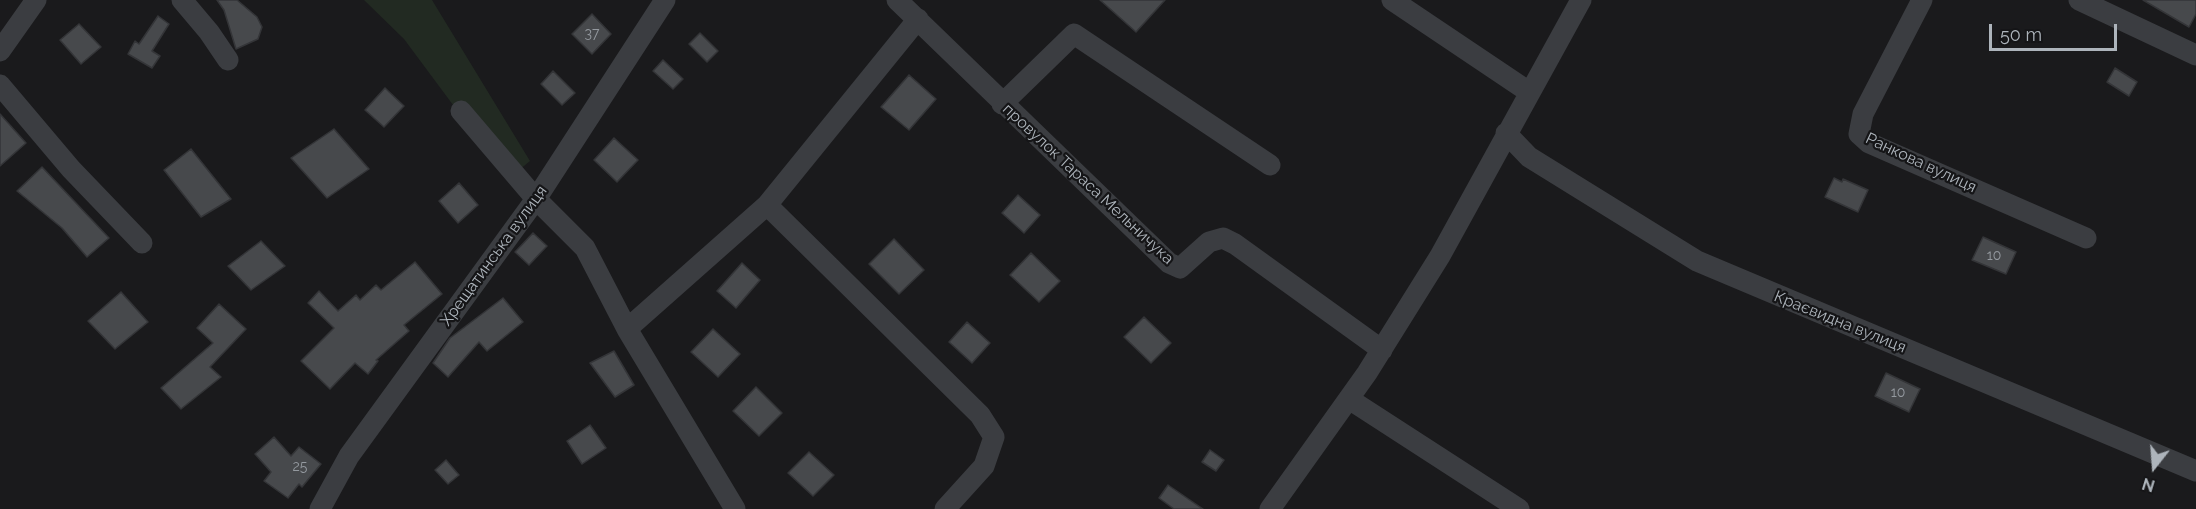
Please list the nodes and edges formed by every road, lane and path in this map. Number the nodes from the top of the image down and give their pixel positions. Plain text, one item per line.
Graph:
1 (36, 0) edge
2 (182, 0) edge
3 (666, 0) edge
4 (1392, 0) edge
5 (1581, 0) edge
6 (1922, 0) edge
7 (2079, 0) edge
8 (902, 2) edge
9 (918, 20) junction
10 (0, 51) edge
11 (2196, 55) edge
12 (228, 60) dead end
13 (0, 85) edge
14 (1530, 92) junction
15 (1002, 104) junction
16 (461, 111) dead end
17 (1506, 133) junction
18 (1270, 165) dead end
19 (536, 199) junction
20 (767, 204) junction
21 (2086, 238) dead end
22 (142, 243) dead end
23 (627, 329) junction
24 (1382, 350) junction
25 (1349, 399) junction
26 (2196, 471) edge
27 (320, 509) edge
28 (735, 509) edge
29 (945, 509) edge
30 (1270, 509) edge
31 (1518, 509) edge

1 - 10 street
2 - 12 street
3 - 19 street, Хрещатинська вулиця
4 - 14 street
5 - 14 street
6 - 21 street, Ранкова вулиця
7 - 11 street
8 - 9 street, провулок Тараса Мельничука
9 - 15 street, провулок Тараса Мельничука
9 - 20 street
13 - 22 street
14 - 17 street
15 - 18 street
15 - 24 street, провулок Тараса Мельничука
16 - 19 street
17 - 24 street
17 - 26 street, Краєвидна вулиця
19 - 23 street
19 - 27 street, Хрещатинська вулиця
20 - 23 street
20 - 29 street
23 - 28 street
24 - 25 street
25 - 30 street
25 - 31 street

